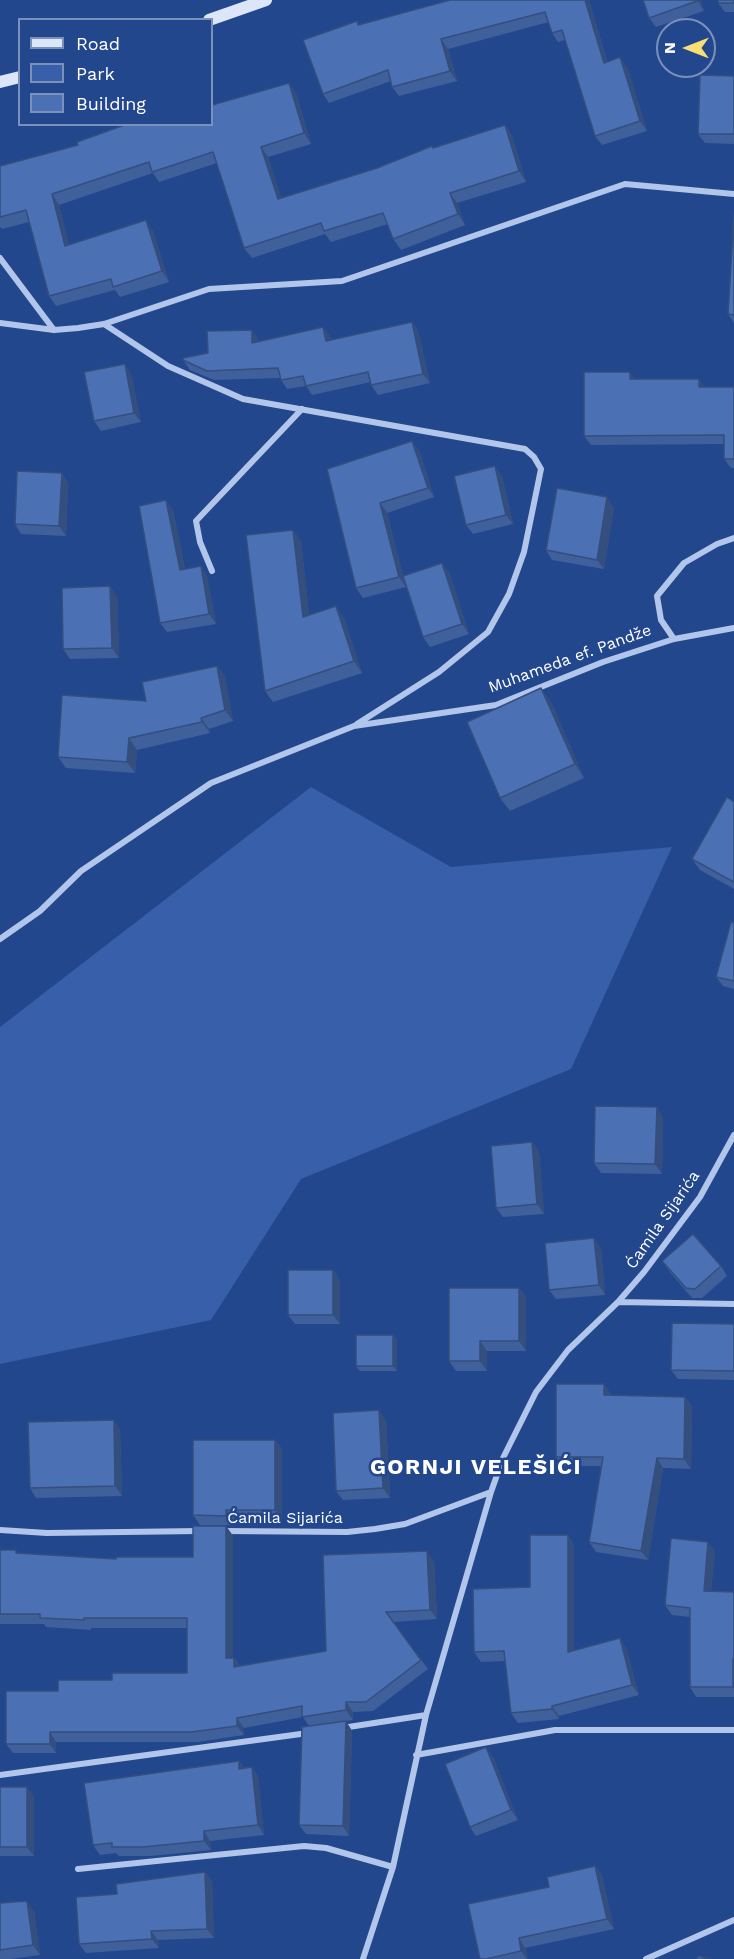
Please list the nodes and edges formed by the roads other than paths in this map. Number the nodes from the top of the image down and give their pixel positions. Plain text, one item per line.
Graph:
1 (266, 0) edge
2 (213, 19) edge
3 (18, 78) edge
4 (0, 82) edge
5 (734, 194) edge
6 (0, 258) edge
7 (0, 323) edge
8 (104, 324) junction
9 (54, 330) junction
10 (302, 409) junction
11 (734, 538) edge
12 (212, 571) dead end
13 (734, 628) edge
14 (674, 639) junction
15 (354, 726) junction
16 (0, 939) edge
17 (734, 1135) edge
18 (618, 1302) junction
19 (734, 1304) edge
20 (491, 1492) junction
21 (0, 1530) edge
22 (203, 1531) edge
23 (215, 1531) edge
24 (426, 1716) junction
25 (332, 1730) edge
26 (734, 1730) edge
27 (320, 1731) edge
28 (416, 1755) junction
29 (0, 1775) edge
30 (393, 1867) junction
31 (78, 1869) dead end
32 (734, 1920) edge
33 (653, 1957) edge
34 (363, 1959) edge
35 (646, 1959) edge

1 - 2 street
3 - 4 street
5 - 8 street
6 - 9 street
7 - 9 street
8 - 9 street
8 - 10 street
10 - 12 street
10 - 15 street
11 - 14 street, Muhameda ef. Pandže
13 - 14 street, Muhameda ef. Pandže
14 - 15 street, Muhameda ef. Pandže
15 - 16 street, Muhameda ef. Pandže
17 - 18 street, Ćamila Sijarića
18 - 19 street
18 - 20 street, Ćamila Sijarića
20 - 23 street, Ćamila Sijarića
20 - 24 street, Ćamila Sijarića
21 - 22 street
24 - 25 street
24 - 28 street, Ćamila Sijarića
26 - 28 street
27 - 29 street
28 - 30 street, Ćamila Sijarića
30 - 31 street
30 - 34 street, Ćamila Sijarića
32 - 33 street
33 - 35 street

